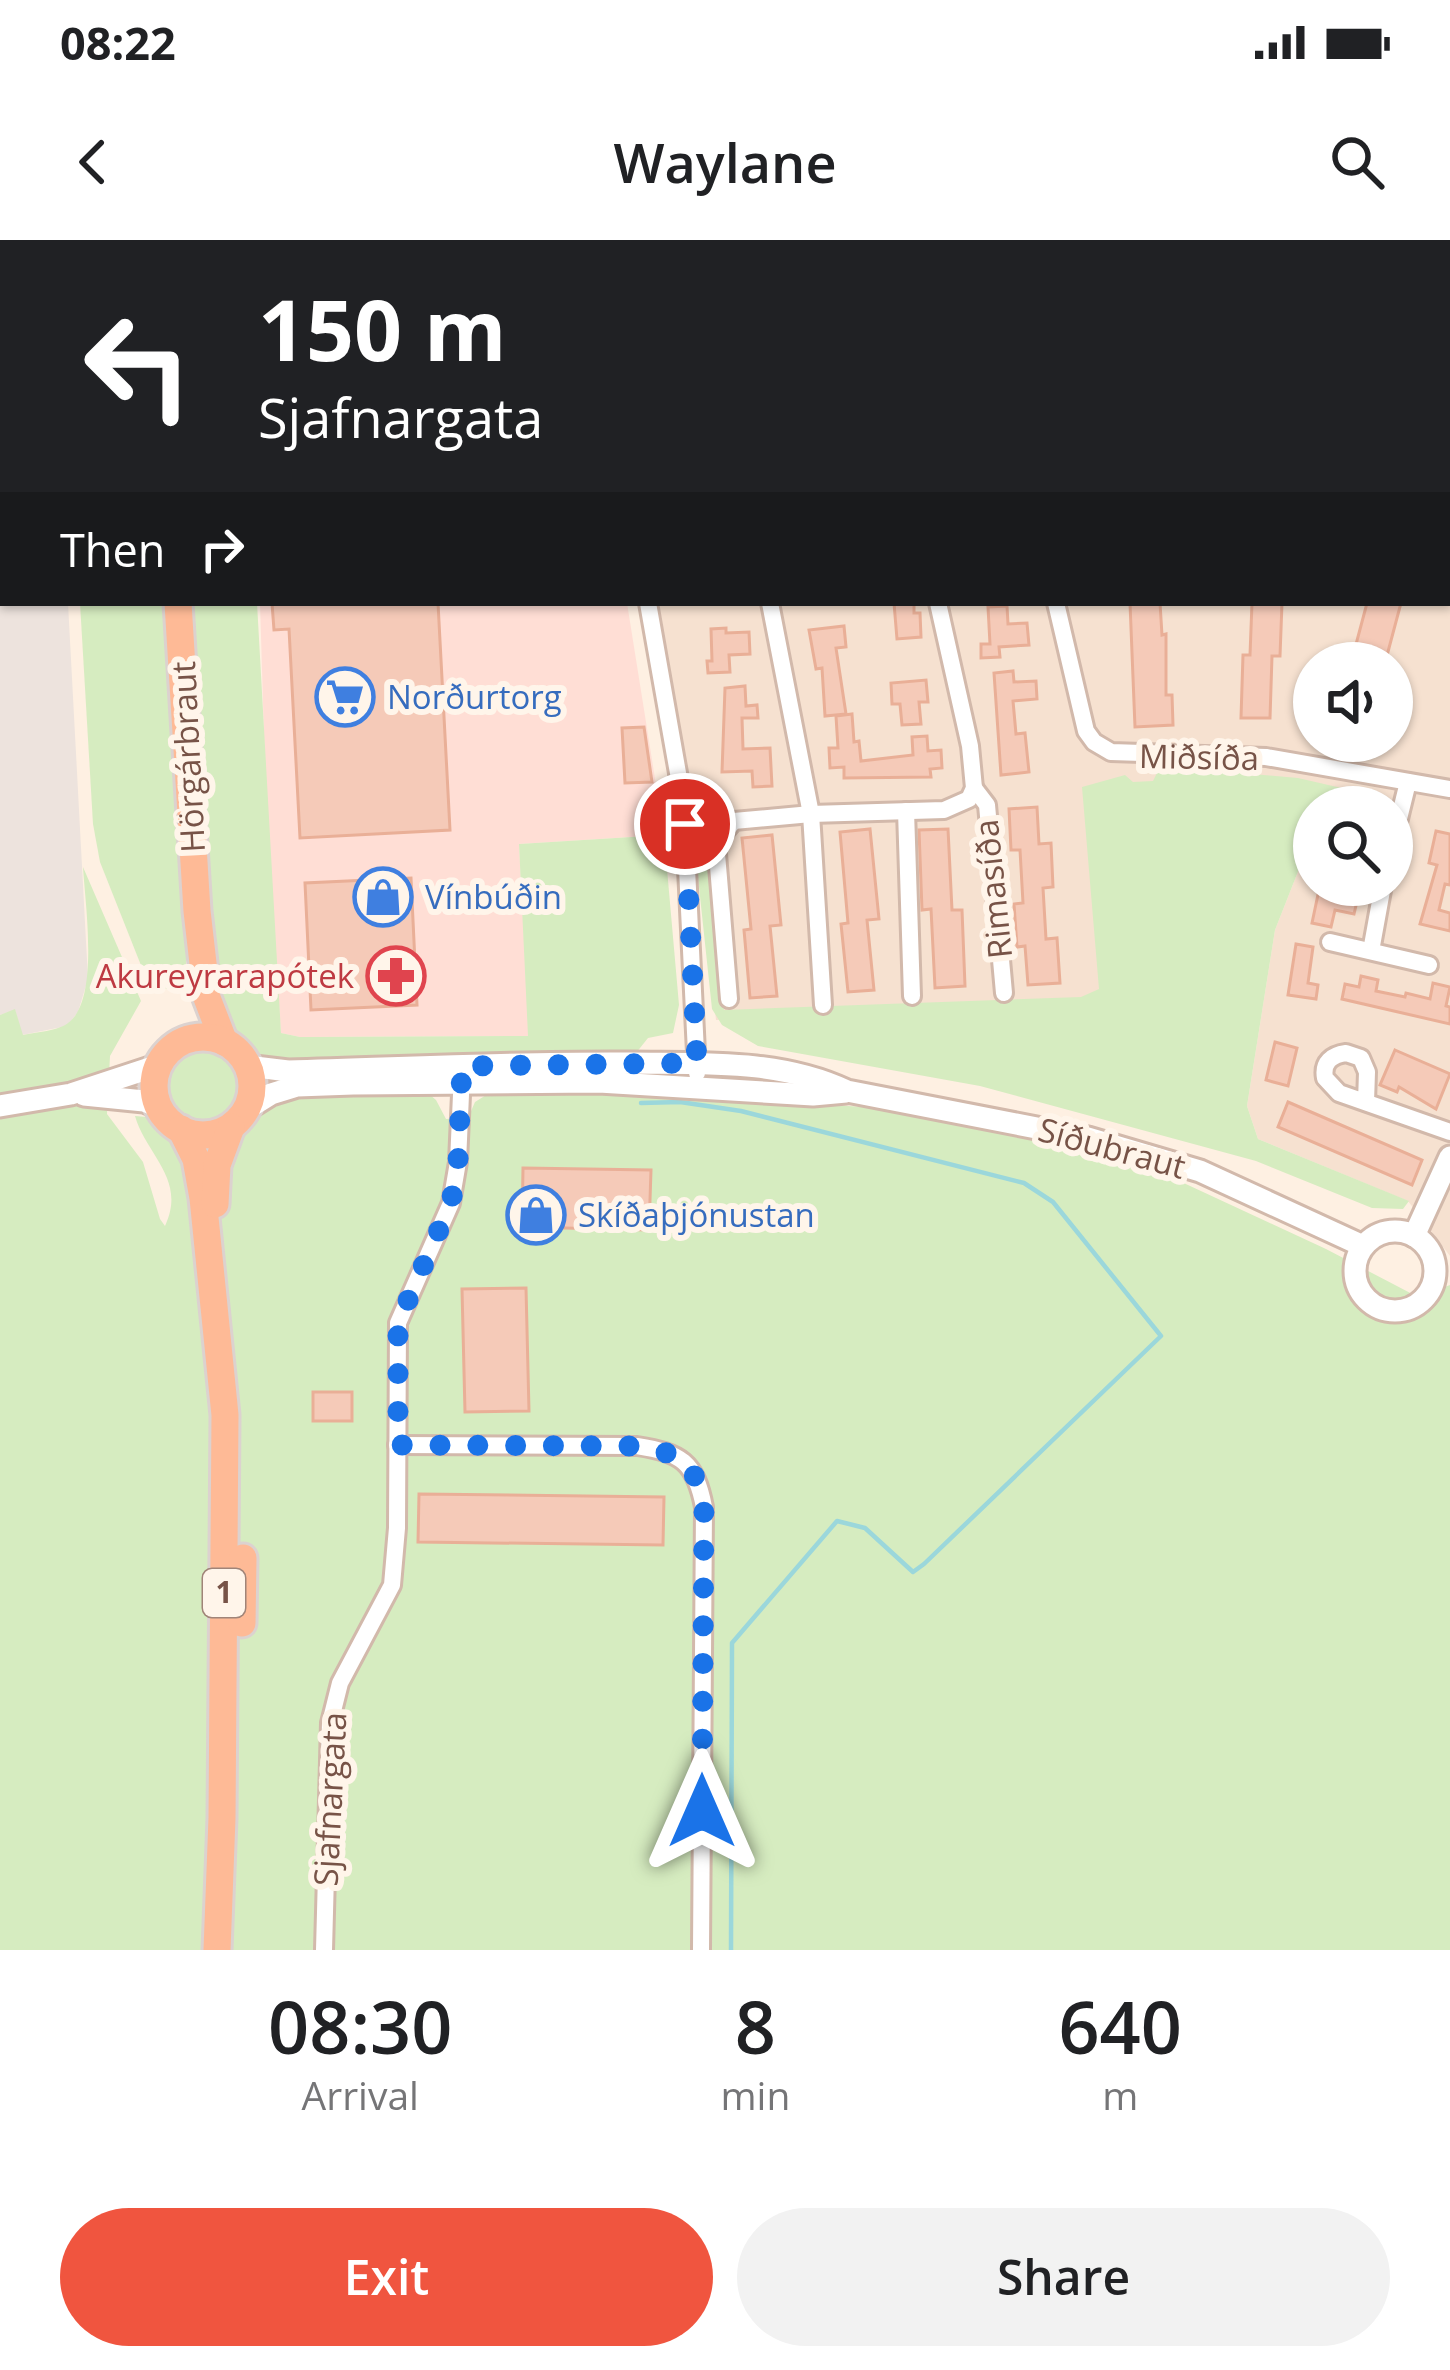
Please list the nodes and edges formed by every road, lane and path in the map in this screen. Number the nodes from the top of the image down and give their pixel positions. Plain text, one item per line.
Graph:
1 (178, 606) edge
2 (649, 606) edge
3 (771, 606) edge
4 (939, 606) edge
5 (1057, 606) edge
6 (1408, 782) junction
7 (1407, 786) edge
8 (974, 788) junction
9 (1450, 789) edge
10 (906, 812) junction
11 (811, 814) junction
12 (1379, 906) edge
13 (197, 910) junction
14 (1330, 942) dead end
15 (1371, 951) junction
16 (1429, 965) dead end
17 (1004, 993) dead end
18 (912, 996) dead end
19 (728, 999) dead end
20 (823, 1005) dead end
21 (224, 1042) junction
22 (168, 1054) junction
23 (697, 1063) junction
24 (248, 1066) junction
25 (462, 1074) junction
26 (697, 1088) junction
27 (847, 1091) junction
28 (71, 1094) junction
29 (1366, 1102) dead end
30 (0, 1106) edge
31 (159, 1107) junction
32 (239, 1118) junction
33 (181, 1129) junction
34 (1450, 1132) edge
35 (1450, 1156) edge
36 (1414, 1236) junction
37 (1363, 1246) junction
38 (211, 1250) junction
39 (1441, 1292) edge
40 (398, 1445) junction
41 (244, 1558) dead end
42 (218, 1943) edge
43 (324, 1950) edge
44 (701, 1950) edge

1 - 13 highway, Hörgárbraut
2 - 23 street
3 - 11 street
4 - 8 street, Rimasíða
5 - 6 street, Miðsíða
6 - 7 street
6 - 9 street, Miðsíða
8 - 10 street, Rimasíða
8 - 17 street, Rimasíða
10 - 11 street, Rimasíða
10 - 18 street
11 - 19 street, Rimasíða
11 - 20 street
12 - 15 street
13 - 21 highway, Hörgárbraut
13 - 22 highway, Hörgárbraut
14 - 15 street
15 - 16 street
21 - 22 highway
21 - 24 highway
22 - 28 street
22 - 31 highway
23 - 25 street, Síðubraut
23 - 26 street
23 - 27 street, Síðubraut
24 - 25 street, Síðubraut
24 - 32 highway, 1
25 - 26 street, Síðubraut
25 - 32 street, Síðubraut
25 - 40 street, Sjafnargata
26 - 27 street, Síðubraut
27 - 37 street, Síðubraut
28 - 30 street
28 - 31 street
29 - 34 street
31 - 33 highway, 1
32 - 33 highway
32 - 38 highway, 1
33 - 38 highway, 1
35 - 36 street
36 - 37 street
36 - 39 street
37 - 39 street
38 - 42 highway, 1
40 - 43 street, Sjafnargata
40 - 44 street
41 - 42 highway

